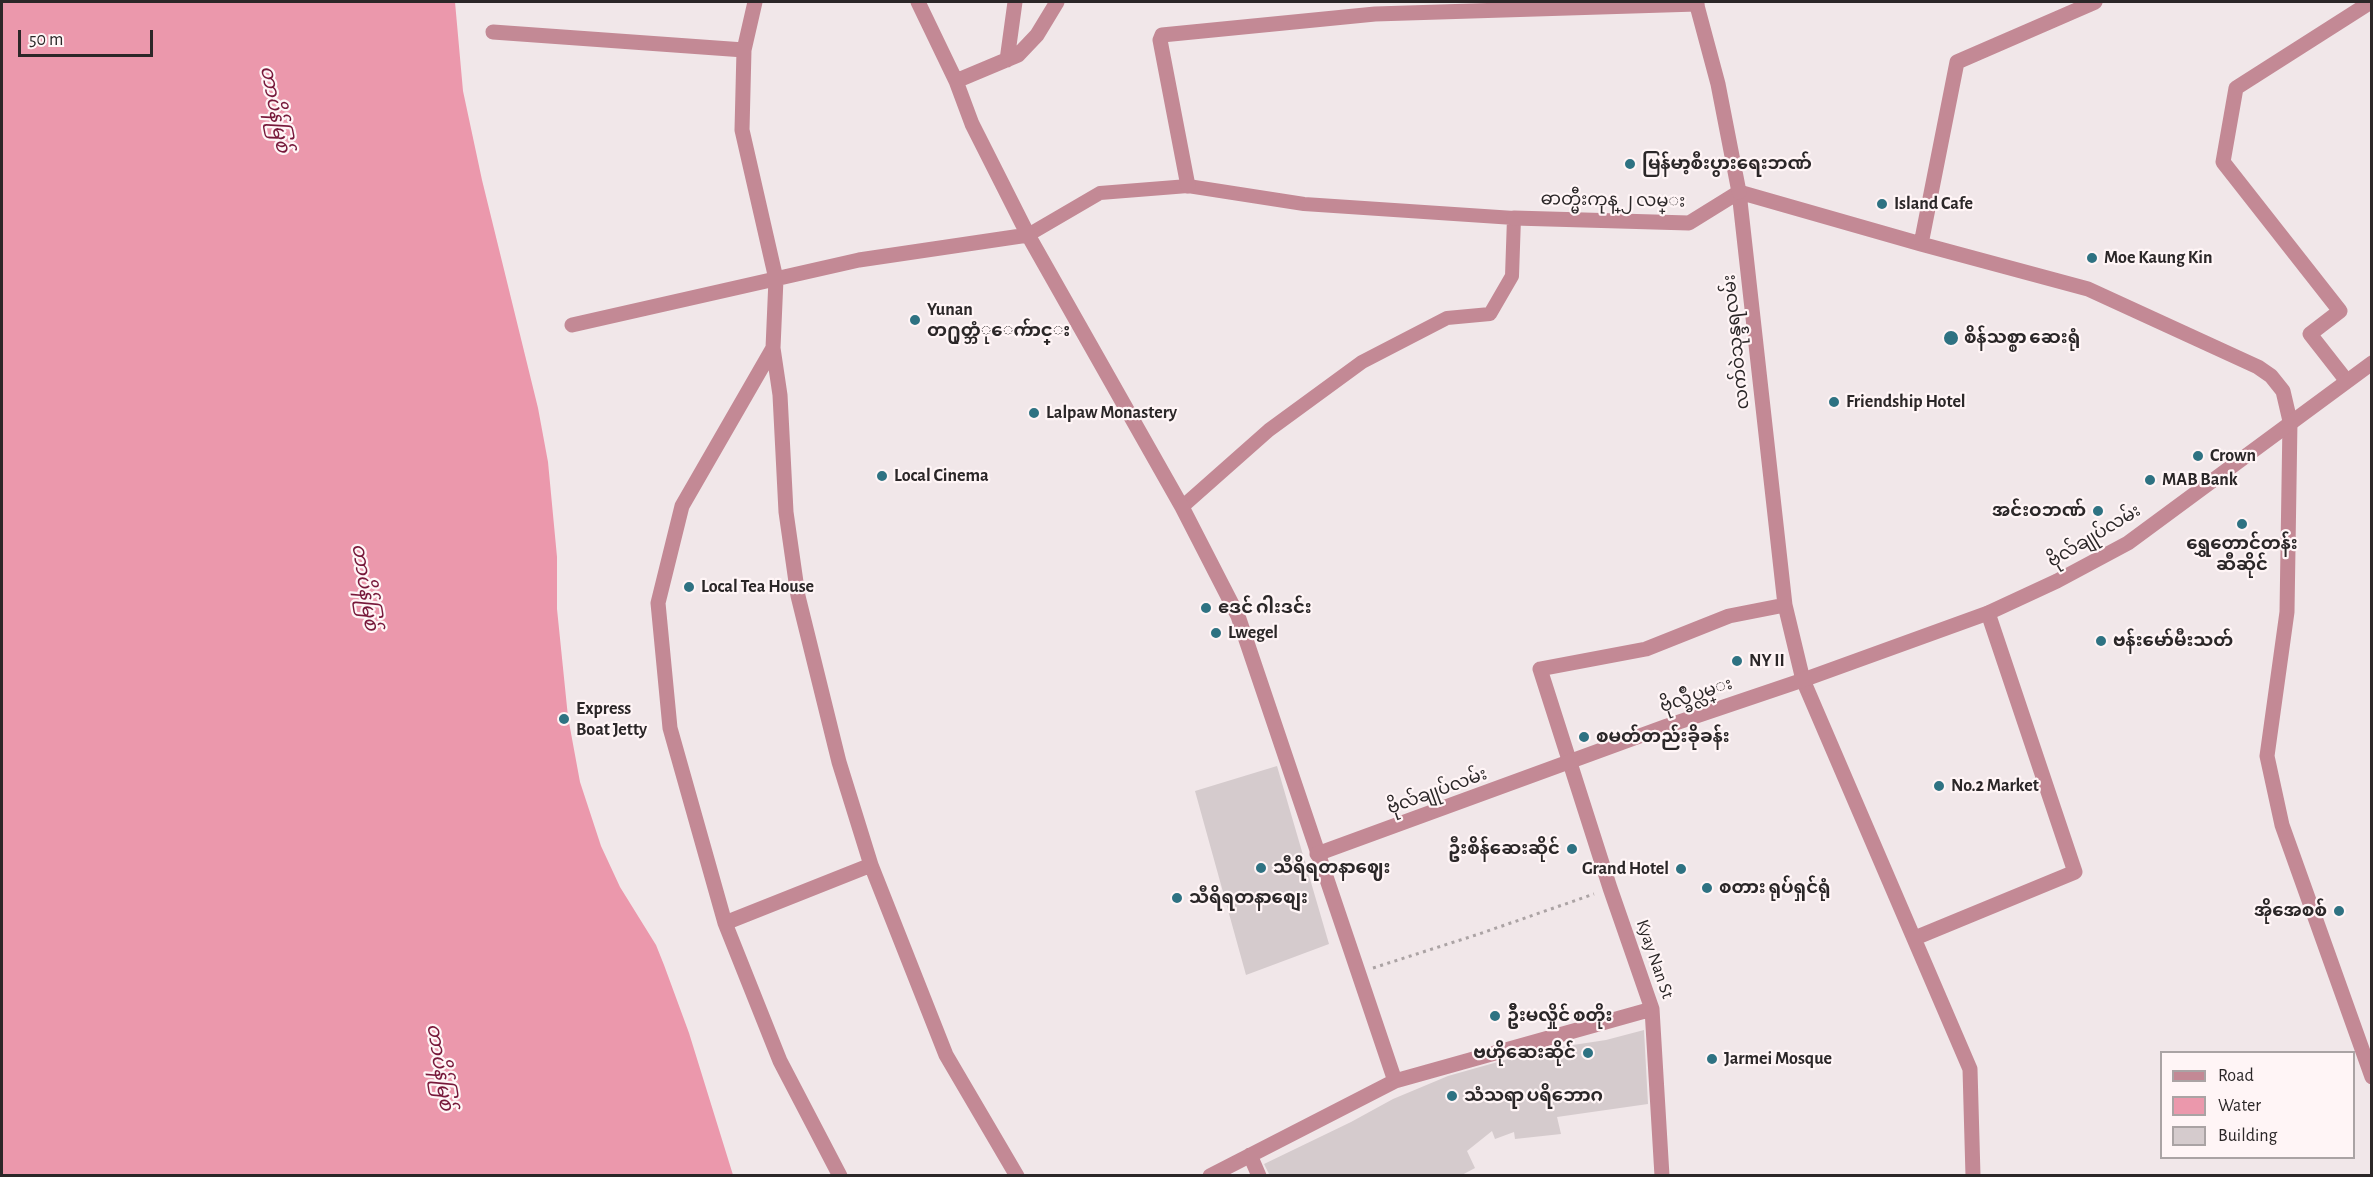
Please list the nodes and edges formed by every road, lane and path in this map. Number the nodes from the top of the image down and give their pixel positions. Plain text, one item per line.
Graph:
1 (755, 2) edge
2 (918, 2) edge
3 (1015, 2) edge
4 (1057, 2) edge
5 (2095, 2) edge
6 (2371, 2) edge
7 (1696, 3) edge
8 (493, 32) dead end
9 (744, 50) junction
10 (1006, 60) junction
11 (956, 81) junction
12 (1188, 186) junction
13 (1738, 192) junction
14 (1514, 218) junction
15 (1028, 235) junction
16 (1920, 244) junction
17 (776, 279) junction
18 (572, 325) dead end
19 (773, 348) junction
20 (2372, 363) edge
21 (2346, 380) junction
22 (2290, 421) junction
23 (1182, 507) junction
24 (1785, 605) junction
25 (1988, 613) junction
26 (1803, 680) junction
27 (1570, 762) junction
28 (1317, 854) junction
29 (871, 865) junction
30 (1610, 888) junction
31 (725, 923) junction
32 (1915, 938) junction
33 (1360, 972) junction
34 (1652, 1009) junction
35 (2372, 1077) edge
36 (1395, 1081) junction
37 (1250, 1155) junction
38 (840, 1176) edge
39 (1017, 1176) edge
40 (1210, 1176) edge
41 (1259, 1176) edge
42 (1662, 1176) edge
43 (1972, 1176) edge

1 - 9 street
2 - 11 street
3 - 10 street
4 - 10 street
5 - 16 street
6 - 21 street
7 - 12 street
7 - 13 street, လက်ဝဲသုန္ဒရလမ်း
8 - 9 street
9 - 17 street
10 - 11 street
11 - 15 street
12 - 14 street
12 - 15 street
13 - 14 street, ဓာတ္မီးကုန္ ၂ လမ္း
13 - 16 street
13 - 24 street, လက်ဝဲသုန္ဒရလမ်း
14 - 23 street
15 - 17 street
15 - 23 street
16 - 22 street
17 - 18 street
17 - 19 street
19 - 29 street
19 - 31 street
20 - 21 street, ဗိုလ်ချုပ်လမ်း
21 - 22 street, ဗိုလ်ချုပ်လမ်း
22 - 25 street, ဗိုလ်ချုပ်လမ်း
22 - 35 street
23 - 28 street
24 - 26 street, လက်ဝဲသုန္ဒရလမ်း
24 - 27 street, Kyay Nan St
25 - 26 street, ဗိုလ်ချုပ်လမ်း
25 - 32 street
26 - 27 street, ဗိုလ္ခ်ဳပ္လမ္း
26 - 32 street, လက်ဝဲသုန္ဒရလမ်း
27 - 28 street, ဗိုလ်ချုပ်လမ်း
27 - 30 street, Kyay Nan St
28 - 33 street
29 - 31 street
29 - 39 street
30 - 33 path
30 - 34 street, Kyay Nan St
31 - 38 street
32 - 43 street, လက်ဝဲသုန္ဒရလမ်း
33 - 36 street
34 - 36 street
34 - 42 street, Kyay Nan St
36 - 37 street
37 - 40 street
37 - 41 street

